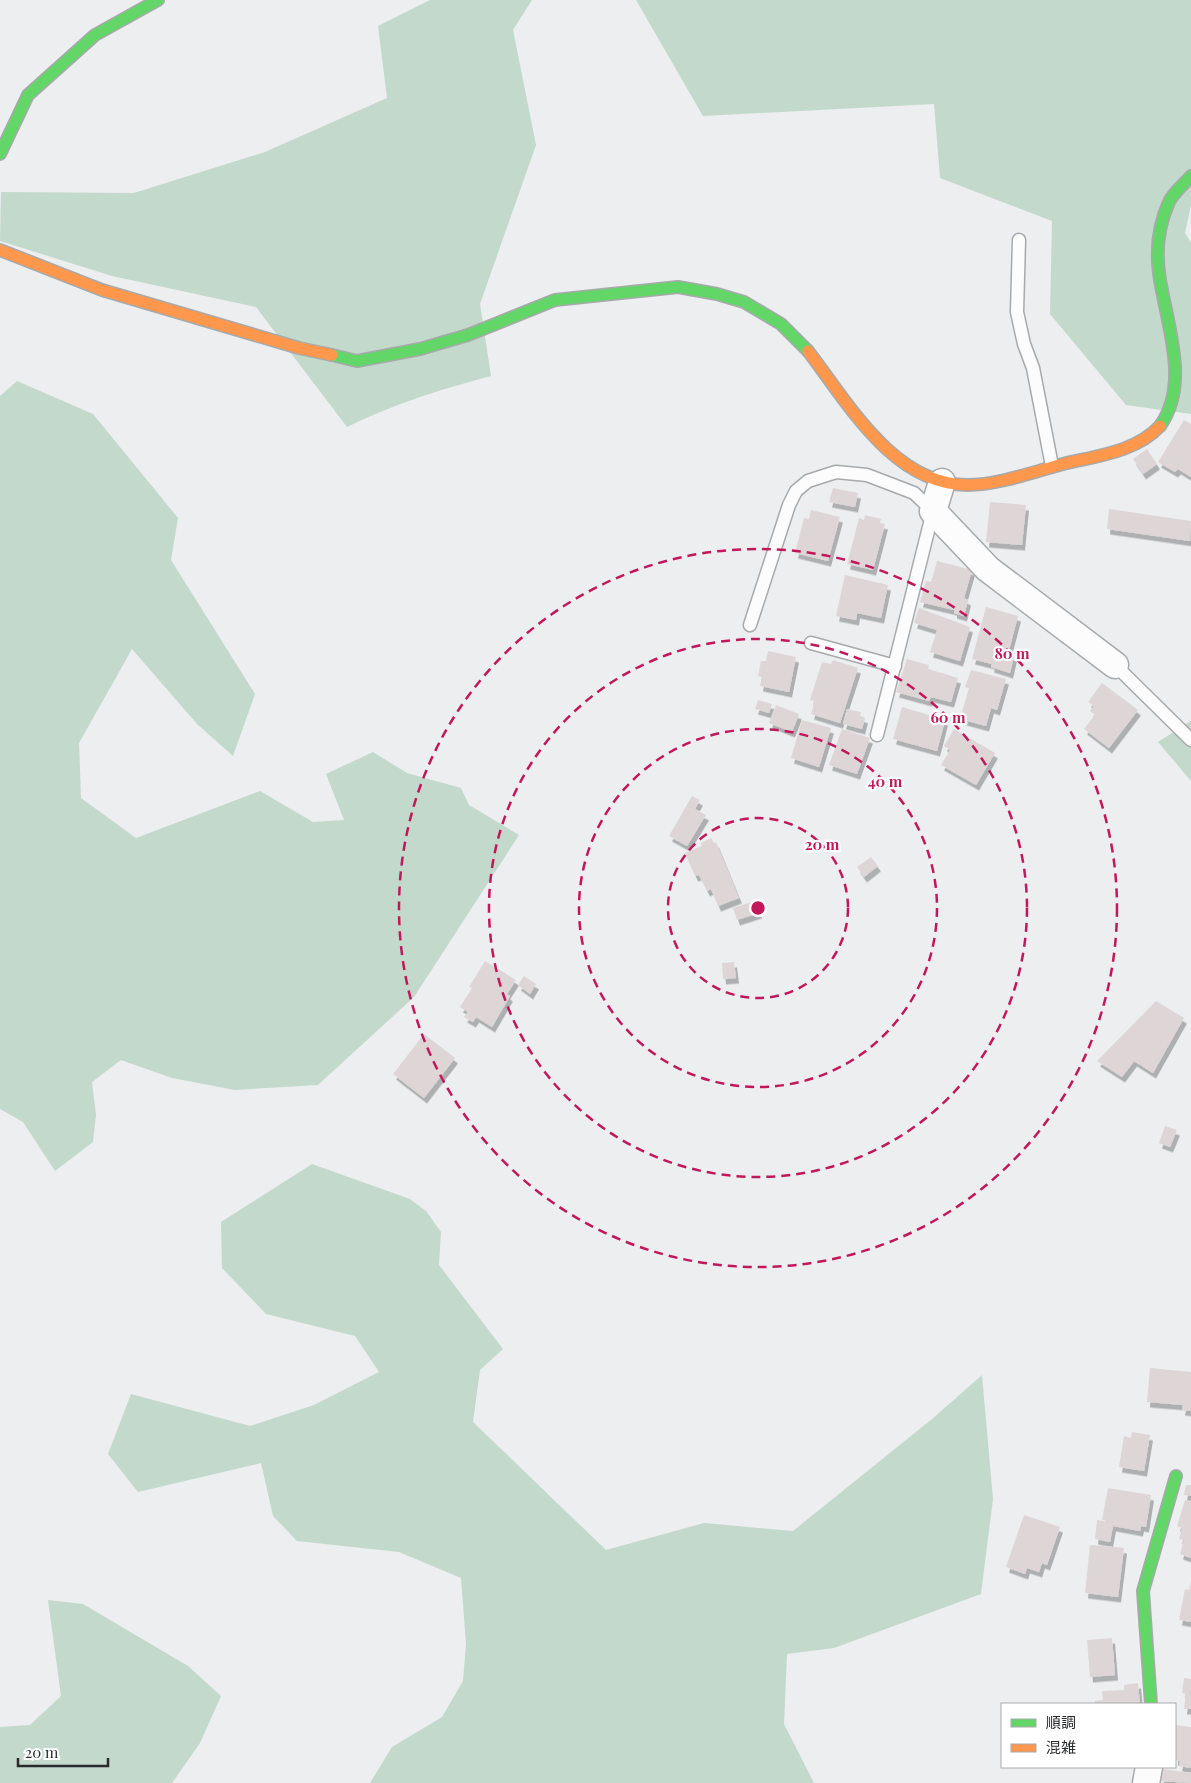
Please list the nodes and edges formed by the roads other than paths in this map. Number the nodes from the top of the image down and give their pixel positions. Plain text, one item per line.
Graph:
1 (158, 0) edge
2 (0, 154) edge
3 (1191, 176) edge
4 (1019, 240) dead end
5 (0, 250) edge
6 (1052, 466) junction
7 (942, 482) junction
8 (934, 511) junction
9 (750, 625) dead end
10 (811, 643) dead end
11 (1115, 665) joint
12 (895, 666) junction
13 (878, 735) dead end
14 (1191, 740) edge
15 (1176, 1476) dead end
16 (1151, 1703) edge
17 (1149, 1768) edge
18 (1146, 1783) edge

1 - 2 street
3 - 6 street
4 - 6 lane
5 - 7 street
6 - 7 street
7 - 8 street
8 - 9 lane
8 - 11 street
8 - 12 lane
10 - 12 lane
11 - 14 lane
12 - 13 lane
15 - 16 street
17 - 18 street

